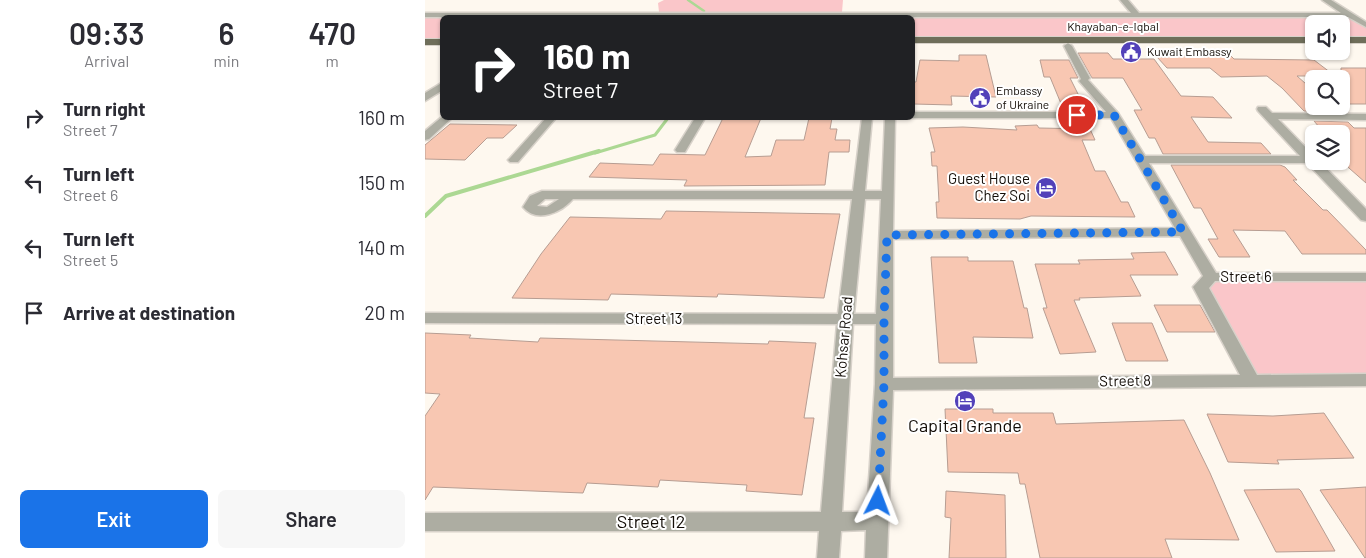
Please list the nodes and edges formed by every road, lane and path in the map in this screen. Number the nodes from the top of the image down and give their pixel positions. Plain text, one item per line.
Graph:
1 (1124, 0) edge
2 (1326, 0) edge
3 (1136, 14) junction
4 (425, 15) edge
5 (1350, 15) junction
6 (1366, 25) edge
7 (915, 40) edge
8 (1305, 40) edge
9 (1350, 40) edge
10 (1366, 40) edge
11 (425, 42) edge
12 (440, 42) edge
13 (440, 46) edge
14 (915, 46) edge
15 (1067, 46) junction
16 (1305, 46) edge
17 (1350, 46) edge
18 (1366, 46) edge
19 (425, 47) edge
20 (440, 87) edge
21 (425, 98) edge
22 (1114, 115) junction
23 (915, 116) edge
24 (1366, 117) edge
25 (445, 120) edge
26 (549, 120) edge
27 (699, 120) edge
28 (867, 120) edge
29 (891, 120) edge
30 (425, 137) edge
31 (681, 150) dead end
32 (1305, 153) edge
33 (1305, 159) edge
34 (514, 160) dead end
35 (1140, 160) junction
36 (1322, 170) edge
37 (570, 195) dead end
38 (859, 195) junction
39 (887, 195) junction
40 (1361, 207) edge
41 (1366, 217) edge
42 (1183, 232) junction
43 (887, 235) junction
44 (1366, 277) edge
45 (1206, 282) junction
46 (425, 318) edge
47 (845, 319) junction
48 (884, 319) junction
49 (1251, 380) junction
50 (1366, 380) edge
51 (884, 384) junction
52 (877, 520) junction
53 (830, 521) junction
54 (425, 522) edge
55 (828, 558) edge
56 (876, 558) edge

1 - 3 street
2 - 5 street
3 - 4 street
3 - 5 street
5 - 6 street
7 - 8 main road, Khayaban-e-Iqbal
9 - 10 main road
11 - 12 main road
13 - 19 main road
14 - 15 main road, Khayaban-e-Iqbal
15 - 16 main road, Khayaban-e-Iqbal
15 - 22 street, Street 6
17 - 18 main road
20 - 21 street
22 - 23 street
22 - 35 street, Street 6
24 - 32 street
25 - 30 street
26 - 34 street
27 - 31 street
28 - 38 street, Kohsar Road
29 - 39 street
33 - 35 street
35 - 42 street, Street 6
36 - 40 street
37 - 38 street
38 - 39 street
38 - 47 street, Kohsar Road
39 - 43 street
40 - 41 street
42 - 43 street
42 - 45 street, Street 6
43 - 48 street
44 - 45 street, Street 6
45 - 49 street
46 - 47 street, Street 13
47 - 48 street, Street 13
47 - 53 street, Kohsar Road
48 - 51 street
49 - 50 street, Street 8
49 - 51 street, Street 8
51 - 52 street
52 - 53 street, Street 12
52 - 56 street
53 - 54 street, Street 12
53 - 55 street, Kohsar Road

